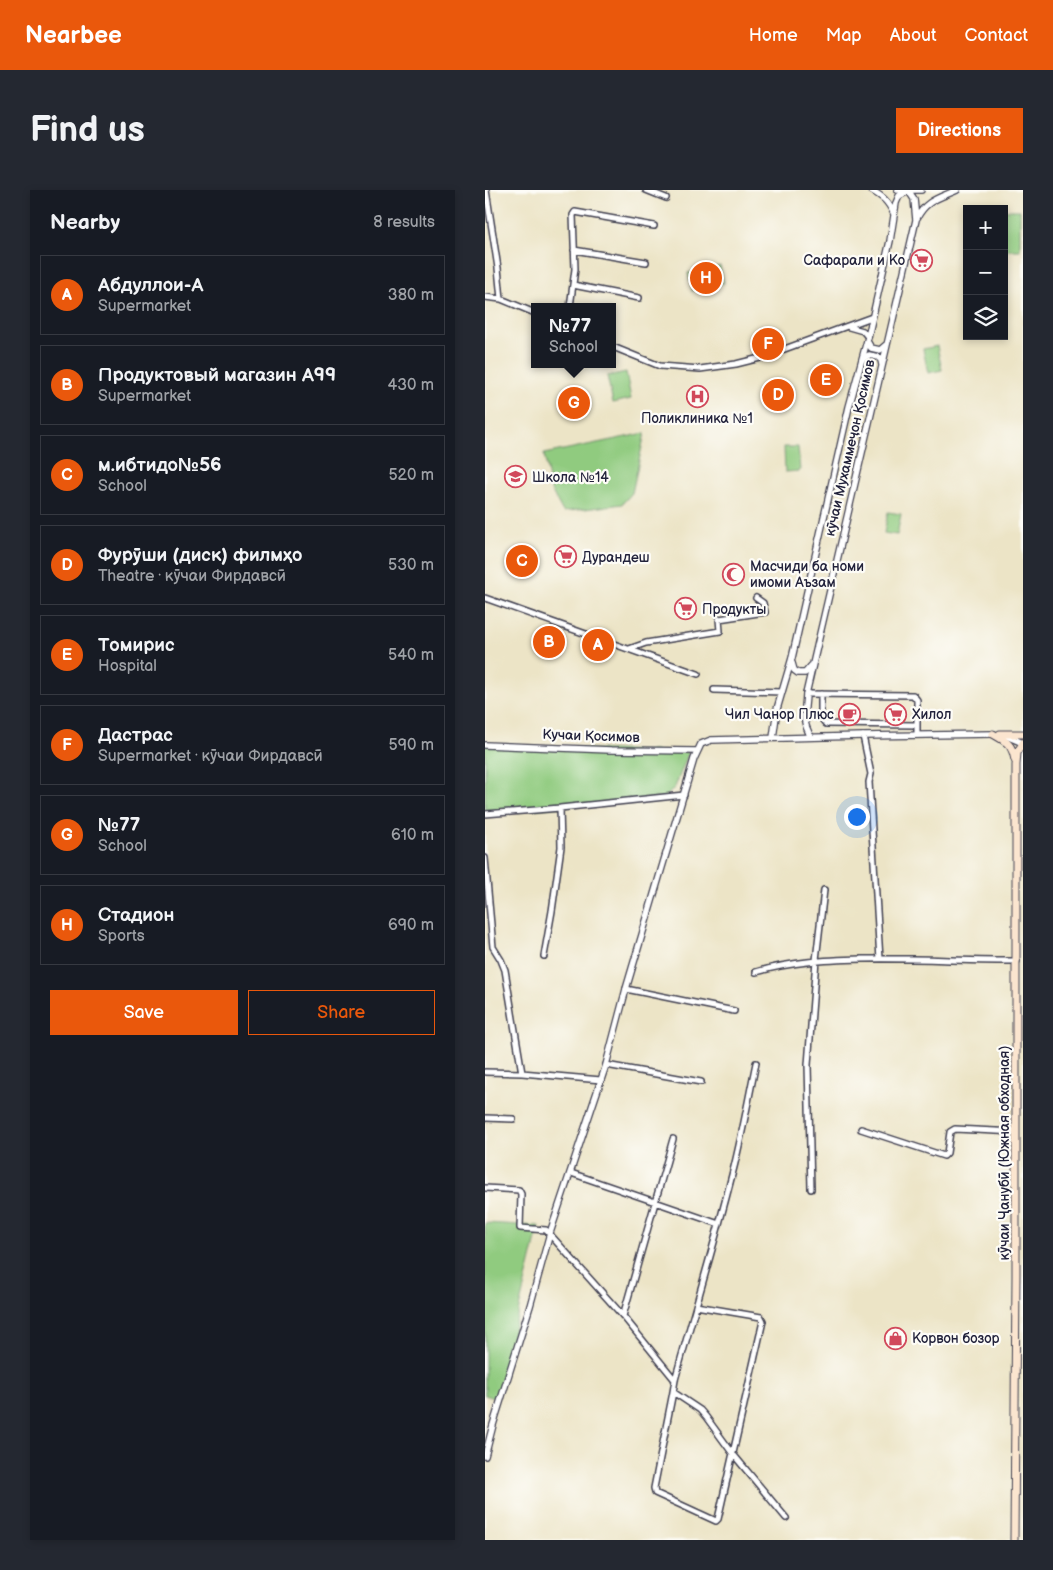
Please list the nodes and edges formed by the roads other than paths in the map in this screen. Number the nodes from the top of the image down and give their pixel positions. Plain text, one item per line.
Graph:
1 (486, 190) edge
2 (646, 190) edge
3 (871, 190) edge
4 (897, 190) edge
5 (909, 190) edge
6 (921, 190) edge
7 (957, 190) edge
8 (666, 198) dead end
9 (894, 214) junction
10 (915, 220) junction
11 (654, 226) dead end
12 (574, 250) junction
13 (646, 262) dead end
14 (573, 285) junction
15 (485, 297) edge
16 (639, 298) dead end
17 (501, 299) junction
18 (571, 303) edge
19 (531, 311) edge
20 (872, 317) junction
21 (848, 326) junction
22 (867, 339) junction
23 (888, 343) junction
24 (616, 348) edge
25 (860, 362) junction
26 (882, 365) junction
27 (485, 598) edge
28 (756, 598) dead end
29 (628, 649) junction
30 (792, 658) junction
31 (813, 664) junction
32 (698, 674) dead end
33 (715, 690) dead end
34 (782, 692) junction
35 (806, 694) junction
36 (821, 694) junction
37 (917, 725) junction
38 (997, 734) junction
39 (1023, 734) edge
40 (917, 735) junction
41 (863, 736) junction
42 (811, 737) junction
43 (773, 738) junction
44 (1023, 743) edge
45 (485, 745) edge
46 (697, 751) junction
47 (1016, 765) junction
48 (684, 795) junction
49 (560, 808) junction
50 (485, 814) edge
51 (485, 858) edge
52 (824, 890) dead end
53 (544, 956) dead end
54 (880, 959) junction
55 (816, 960) junction
56 (1017, 961) junction
57 (757, 972) dead end
58 (626, 989) junction
59 (734, 1011) dead end
60 (756, 1063) dead end
61 (606, 1065) junction
62 (485, 1072) edge
63 (522, 1073) junction
64 (601, 1080) junction
65 (701, 1082) dead end
66 (485, 1118) edge
67 (513, 1118) dead end
68 (861, 1129) dead end
69 (1016, 1132) junction
70 (673, 1139) dead end
71 (571, 1173) junction
72 (485, 1188) edge
73 (811, 1189) dead end
74 (656, 1203) junction
75 (719, 1224) junction
76 (550, 1233) junction
77 (696, 1306) junction
78 (623, 1316) junction
79 (675, 1380) junction
80 (673, 1392) junction
81 (733, 1454) junction
82 (485, 1456) edge
83 (786, 1518) dead end
84 (1014, 1540) edge

1 - 17 street
2 - 8 street
3 - 9 street
4 - 5 street
5 - 6 street
5 - 9 street, кӯчаи Мухаммеҷон Қосимов
5 - 10 street, кӯчаи Мухаммеҷон Қосимов
7 - 10 street
9 - 20 street, кӯчаи Мухаммеҷон Қосимов
10 - 23 street, кӯчаи Мухаммеҷон Қосимов
11 - 12 street
12 - 13 street
12 - 14 street
14 - 16 street
14 - 18 street
15 - 17 street
17 - 19 street
20 - 21 street
20 - 22 street, кӯчаи Мухаммеҷон Қосимов
21 - 22 street
21 - 24 street
22 - 23 street
22 - 25 street, кӯчаи Мухаммеҷон Қосимов
23 - 26 street, кӯчаи Мухаммеҷон Қосимов
25 - 26 street
25 - 30 street, кӯчаи Мухаммеҷон Қосимов
26 - 31 street, кӯчаи Мухаммеҷон Қосимов
27 - 29 street
28 - 29 street
29 - 32 street
30 - 31 street
30 - 34 street, кӯчаи Мухаммеҷон Қосимов
31 - 35 street, кӯчаи Мухаммеҷон Қосимов
33 - 34 street
34 - 43 street, кӯчаи Мухаммеҷон Қосимов
35 - 36 street
35 - 42 street, кӯчаи Мухаммеҷон Қосимов
36 - 37 street
36 - 37 street
37 - 40 street
38 - 39 main road
38 - 40 street
38 - 44 street
38 - 47 main road
40 - 41 street
41 - 42 street
41 - 54 street
42 - 43 street
43 - 46 street
44 - 47 main road
45 - 46 street, Кучаи Қосимов
46 - 48 street
47 - 56 main road, кӯчаи Ҷанубӣ (Южная обходная)
48 - 49 street
48 - 58 street
49 - 50 street
49 - 53 street
51 - 63 street
52 - 55 street
54 - 55 street
54 - 56 street
55 - 57 street
55 - 73 street
56 - 69 main road, кӯчаи Ҷанубӣ (Южная обходная)
58 - 59 street
58 - 61 street
60 - 75 street
61 - 64 street
61 - 65 street
62 - 63 street
63 - 64 street
64 - 71 street
66 - 67 street
68 - 69 street
69 - 84 main road, кӯчаи Ҷанубӣ (Южная обходная)
70 - 74 street
71 - 74 street
71 - 76 street
72 - 76 street
74 - 75 street
74 - 78 street
75 - 77 street
76 - 78 street
76 - 82 street
77 - 79 street
77 - 81 street
78 - 79 street
79 - 80 street
80 - 81 street
80 - 81 street
81 - 83 street

